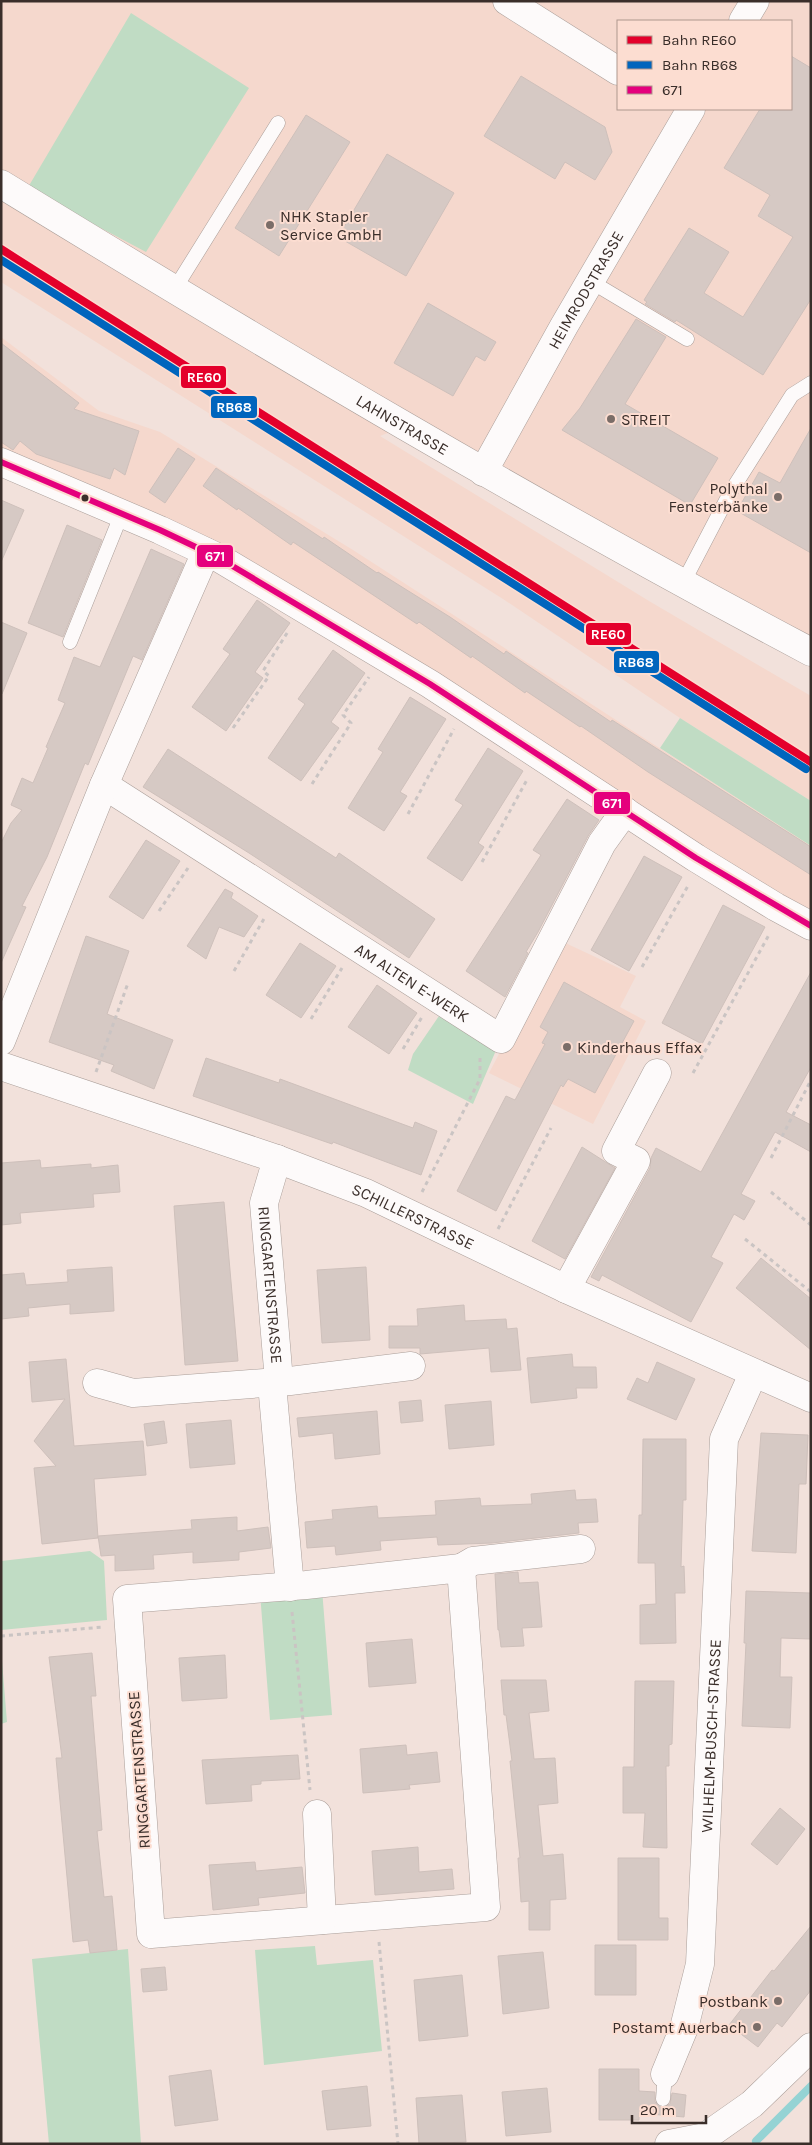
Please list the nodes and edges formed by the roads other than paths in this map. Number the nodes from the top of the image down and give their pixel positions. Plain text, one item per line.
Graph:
1 (506, 1) edge
2 (754, 1) edge
3 (744, 20) edge
4 (617, 70) edge
5 (687, 110) edge
6 (278, 123) dead end
7 (1, 184) edge
8 (590, 282) junction
9 (174, 290) junction
10 (687, 339) dead end
11 (811, 383) edge
12 (1, 462) edge
13 (483, 472) junction
14 (122, 513) junction
15 (206, 552) junction
16 (682, 583) junction
17 (70, 642) dead end
18 (811, 652) edge
19 (104, 785) junction
20 (625, 810) junction
21 (811, 926) edge
22 (1, 1042) edge
23 (1, 1066) edge
24 (657, 1073) dead end
25 (277, 1159) junction
26 (566, 1289) junction
27 (411, 1366) dead end
28 (753, 1374) junction
29 (276, 1382) junction
30 (97, 1383) dead end
31 (811, 1398) edge
32 (581, 1549) dead end
33 (461, 1568) junction
34 (290, 1587) junction
35 (317, 1814) road end
36 (322, 1920) junction
37 (811, 2047) edge
38 (664, 2086) dead end
39 (704, 2140) edge
40 (669, 2144) edge

1 - 4 street
2 - 3 street
5 - 8 street, HEIMRODSTRASSE
6 - 9 lane
7 - 9 street, LAHNSTRASSE
8 - 10 lane
8 - 13 street, HEIMRODSTRASSE
9 - 13 street, LAHNSTRASSE
11 - 16 lane
12 - 14 street
13 - 16 street, LAHNSTRASSE
14 - 15 street
14 - 17 lane
15 - 19 street
15 - 20 street
16 - 18 street, LAHNSTRASSE
19 - 20 street, AM ALTEN E-WERK
19 - 22 street
20 - 21 street
23 - 25 street, SCHILLERSTRASSE
24 - 26 street
25 - 26 street, SCHILLERSTRASSE
25 - 29 street, RINGGARTENSTRASSE
26 - 28 street, SCHILLERSTRASSE
27 - 29 street, RINGGARTENSTRASSE
28 - 31 street, SCHILLERSTRASSE
28 - 38 street, WILHELM-BUSCH-STRASSE
29 - 30 street, RINGGARTENSTRASSE
29 - 34 street, RINGGARTENSTRASSE
32 - 33 street, RINGGARTENSTRASSE
33 - 34 street, RINGGARTENSTRASSE
33 - 36 street, RINGGARTENSTRASSE
34 - 36 street, RINGGARTENSTRASSE
35 - 36 street
37 - 39 street
39 - 40 street

